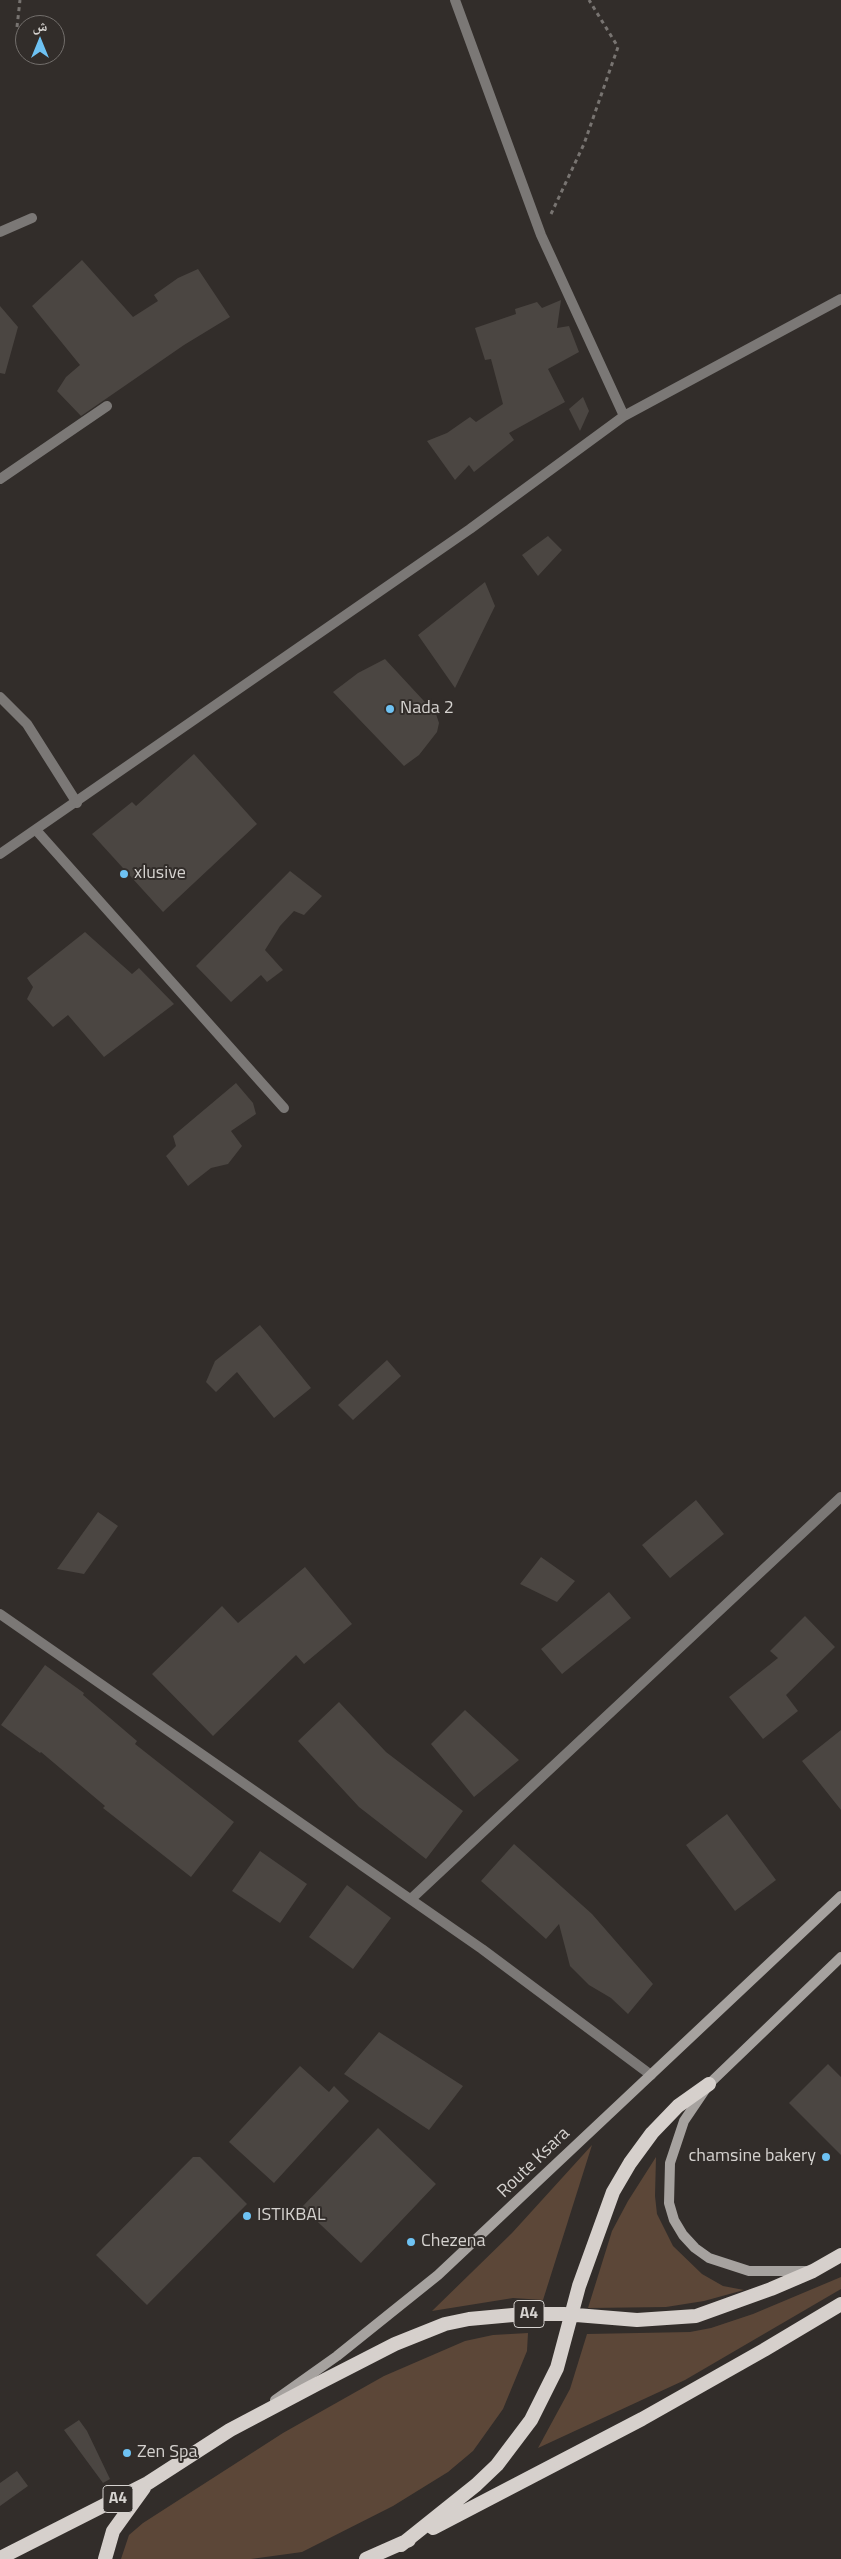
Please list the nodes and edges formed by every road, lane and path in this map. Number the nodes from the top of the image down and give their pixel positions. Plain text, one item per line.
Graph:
1 (20, 0) edge
2 (455, 0) edge
3 (589, 0) edge
4 (18, 15) edge
5 (32, 218) dead end
6 (0, 232) edge
7 (541, 235) junction
8 (841, 299) edge
9 (107, 406) dead end
10 (624, 416) junction
11 (0, 479) edge
12 (0, 697) edge
13 (77, 803) junction
14 (36, 830) junction
15 (0, 854) edge
16 (284, 1108) dead end
17 (841, 1497) edge
18 (0, 1614) edge
19 (841, 1896) edge
20 (411, 1899) junction
21 (841, 1957) edge
22 (651, 2075) junction
23 (709, 2084) junction
24 (841, 2255) edge
25 (813, 2271) junction
26 (841, 2304) edge
27 (572, 2315) junction
28 (230, 2430) junction
29 (148, 2483) junction
30 (401, 2545) junction
31 (0, 2558) edge
32 (105, 2559) edge
33 (366, 2559) edge

1 - 4 path
2 - 7 street
3 - 7 path
5 - 6 street
7 - 10 street
8 - 10 street
9 - 11 street
10 - 13 street
12 - 13 street
13 - 14 street
14 - 15 street
14 - 16 street
17 - 20 street
18 - 20 street
19 - 22 main road, Route Ksara
20 - 22 street
21 - 23 main road
22 - 28 main road, Route Ksara
23 - 25 main road
23 - 27 highway
24 - 25 highway, A4
25 - 27 highway, A4
26 - 30 highway
27 - 28 highway, A4
27 - 30 highway
28 - 29 highway, A4
29 - 31 highway, A4
29 - 32 highway
30 - 33 highway

